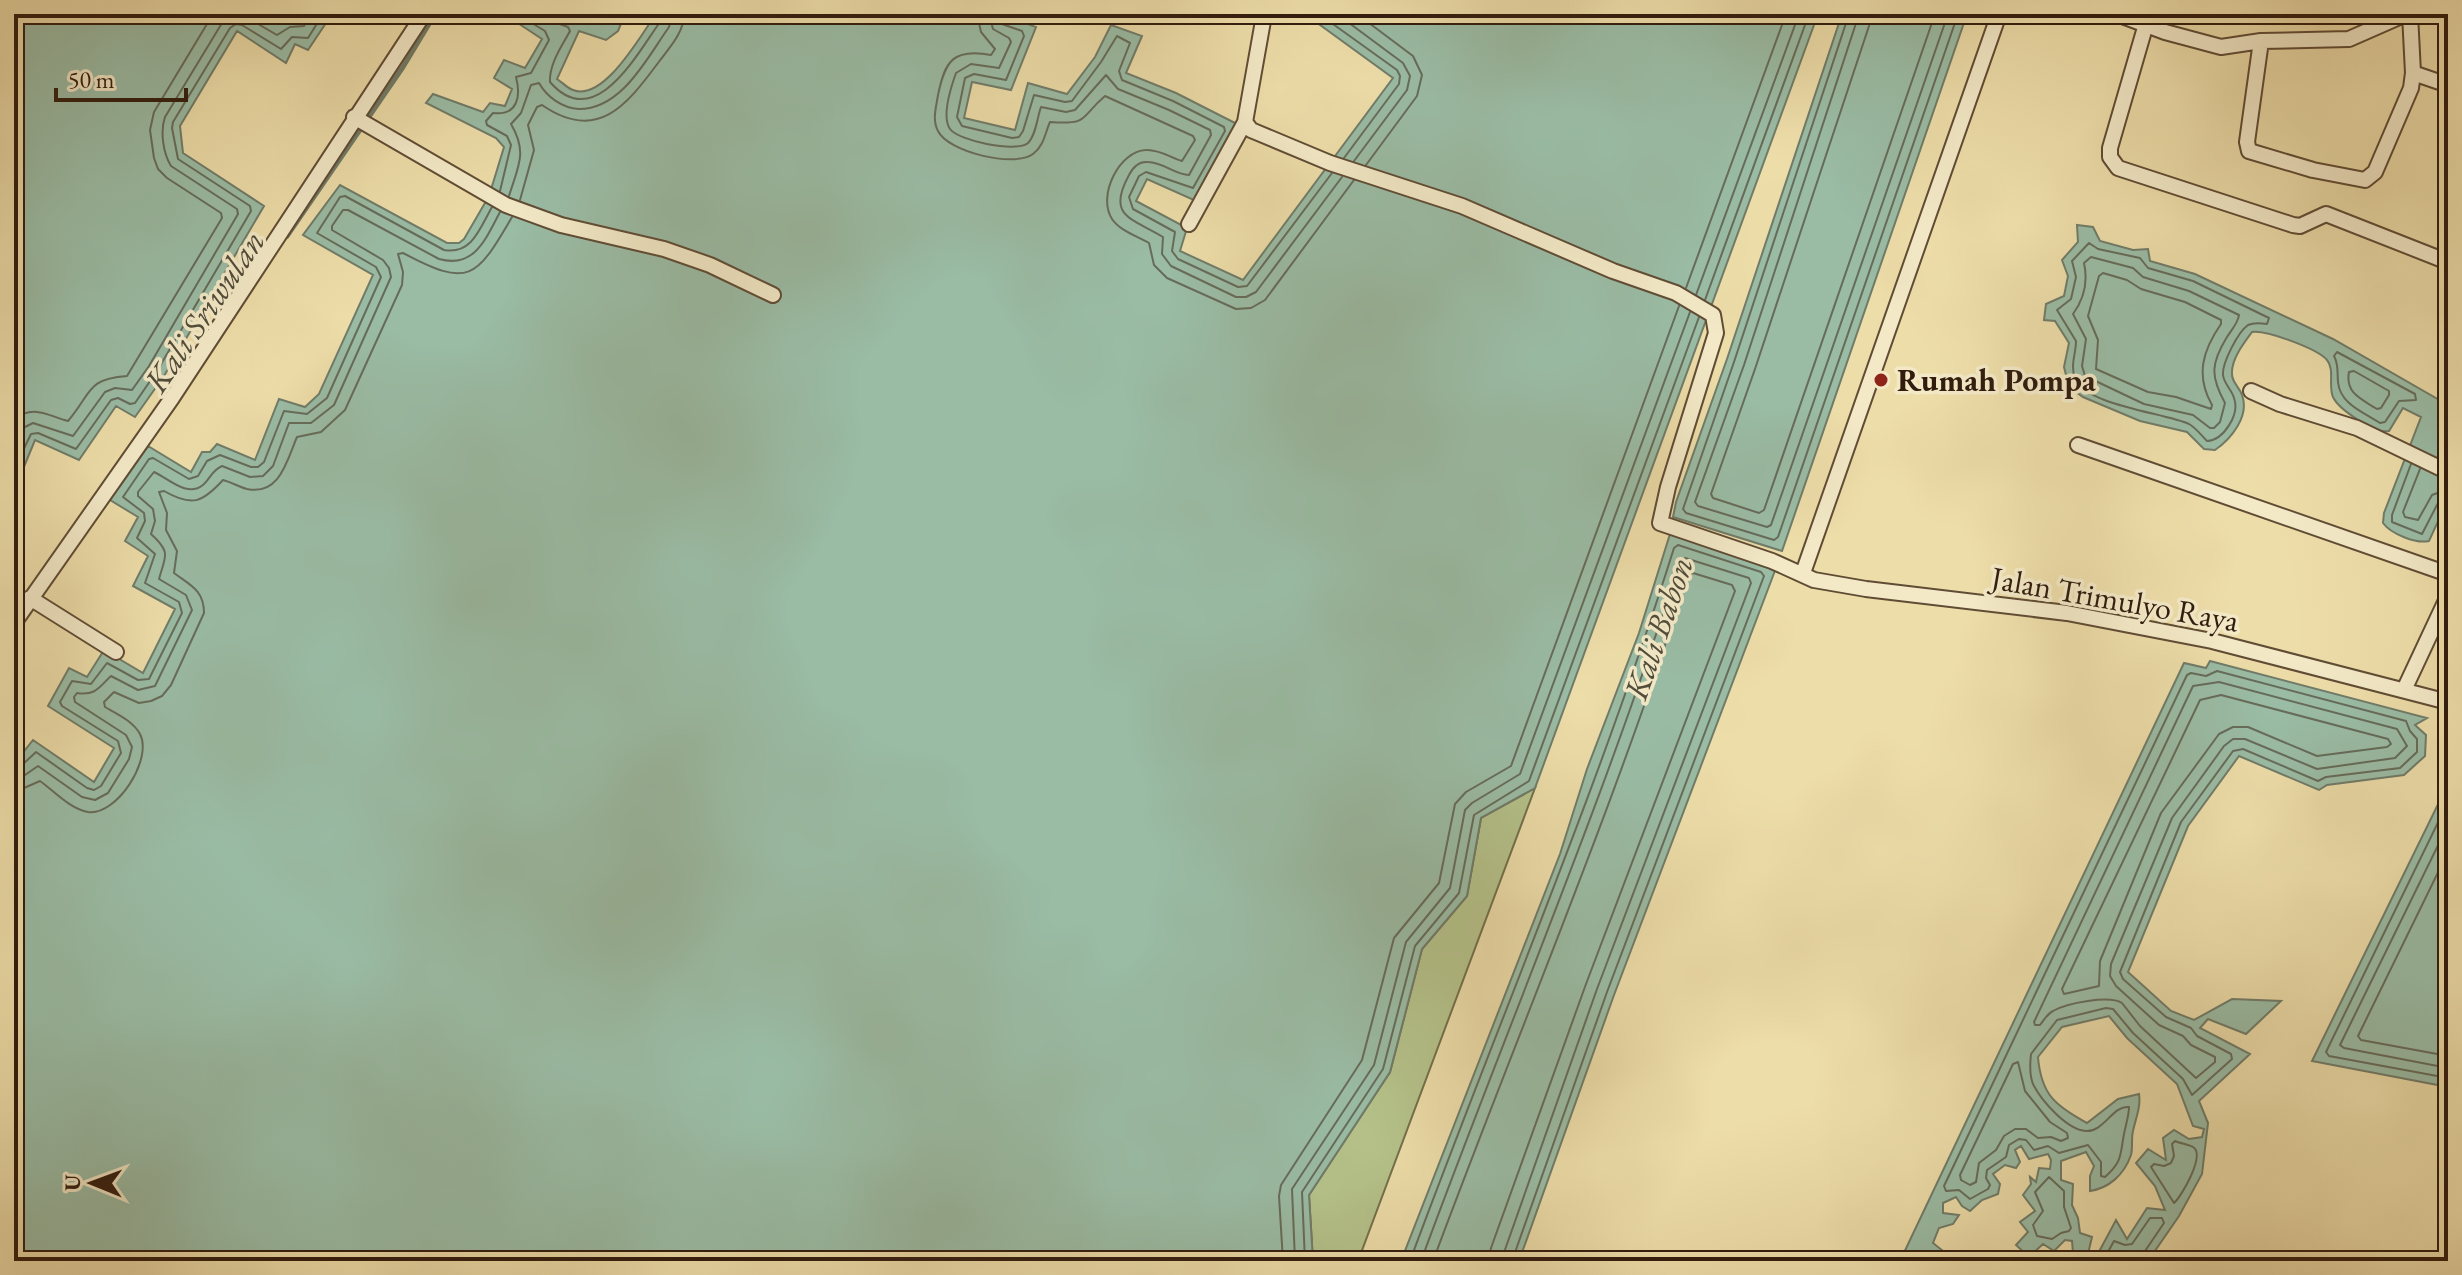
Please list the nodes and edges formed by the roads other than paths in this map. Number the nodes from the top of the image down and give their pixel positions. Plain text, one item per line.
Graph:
1 (424, 14) edge
2 (1261, 14) edge
3 (1999, 14) edge
4 (2117, 14) edge
5 (2408, 14) edge
6 (2146, 24) junction
7 (2261, 41) junction
8 (2413, 73) junction
9 (2448, 85) edge
10 (354, 117) junction
11 (1245, 122) junction
12 (1189, 224) dead end
13 (2448, 262) edge
14 (773, 295) dead end
15 (2251, 391) dead end
16 (2078, 445) dead end
17 (2448, 472) edge
18 (1803, 573) junction
19 (2448, 574) edge
20 (2448, 596) edge
21 (30, 598) junction
22 (14, 623) edge
23 (116, 652) dead end
24 (2404, 690) junction
25 (2448, 702) edge

1 - 10 street
2 - 11 street
3 - 18 street
4 - 6 street
5 - 7 street
5 - 8 street
6 - 7 street
6 - 13 street
7 - 8 street
8 - 9 street
10 - 14 street
10 - 21 street
11 - 12 street
11 - 18 street, Jalan Trimulyo Raya
15 - 17 street
16 - 19 street
18 - 24 street, Jalan Trimulyo Raya
20 - 24 street
21 - 22 street
21 - 23 street
24 - 25 street, Jalan Trimulyo Raya

